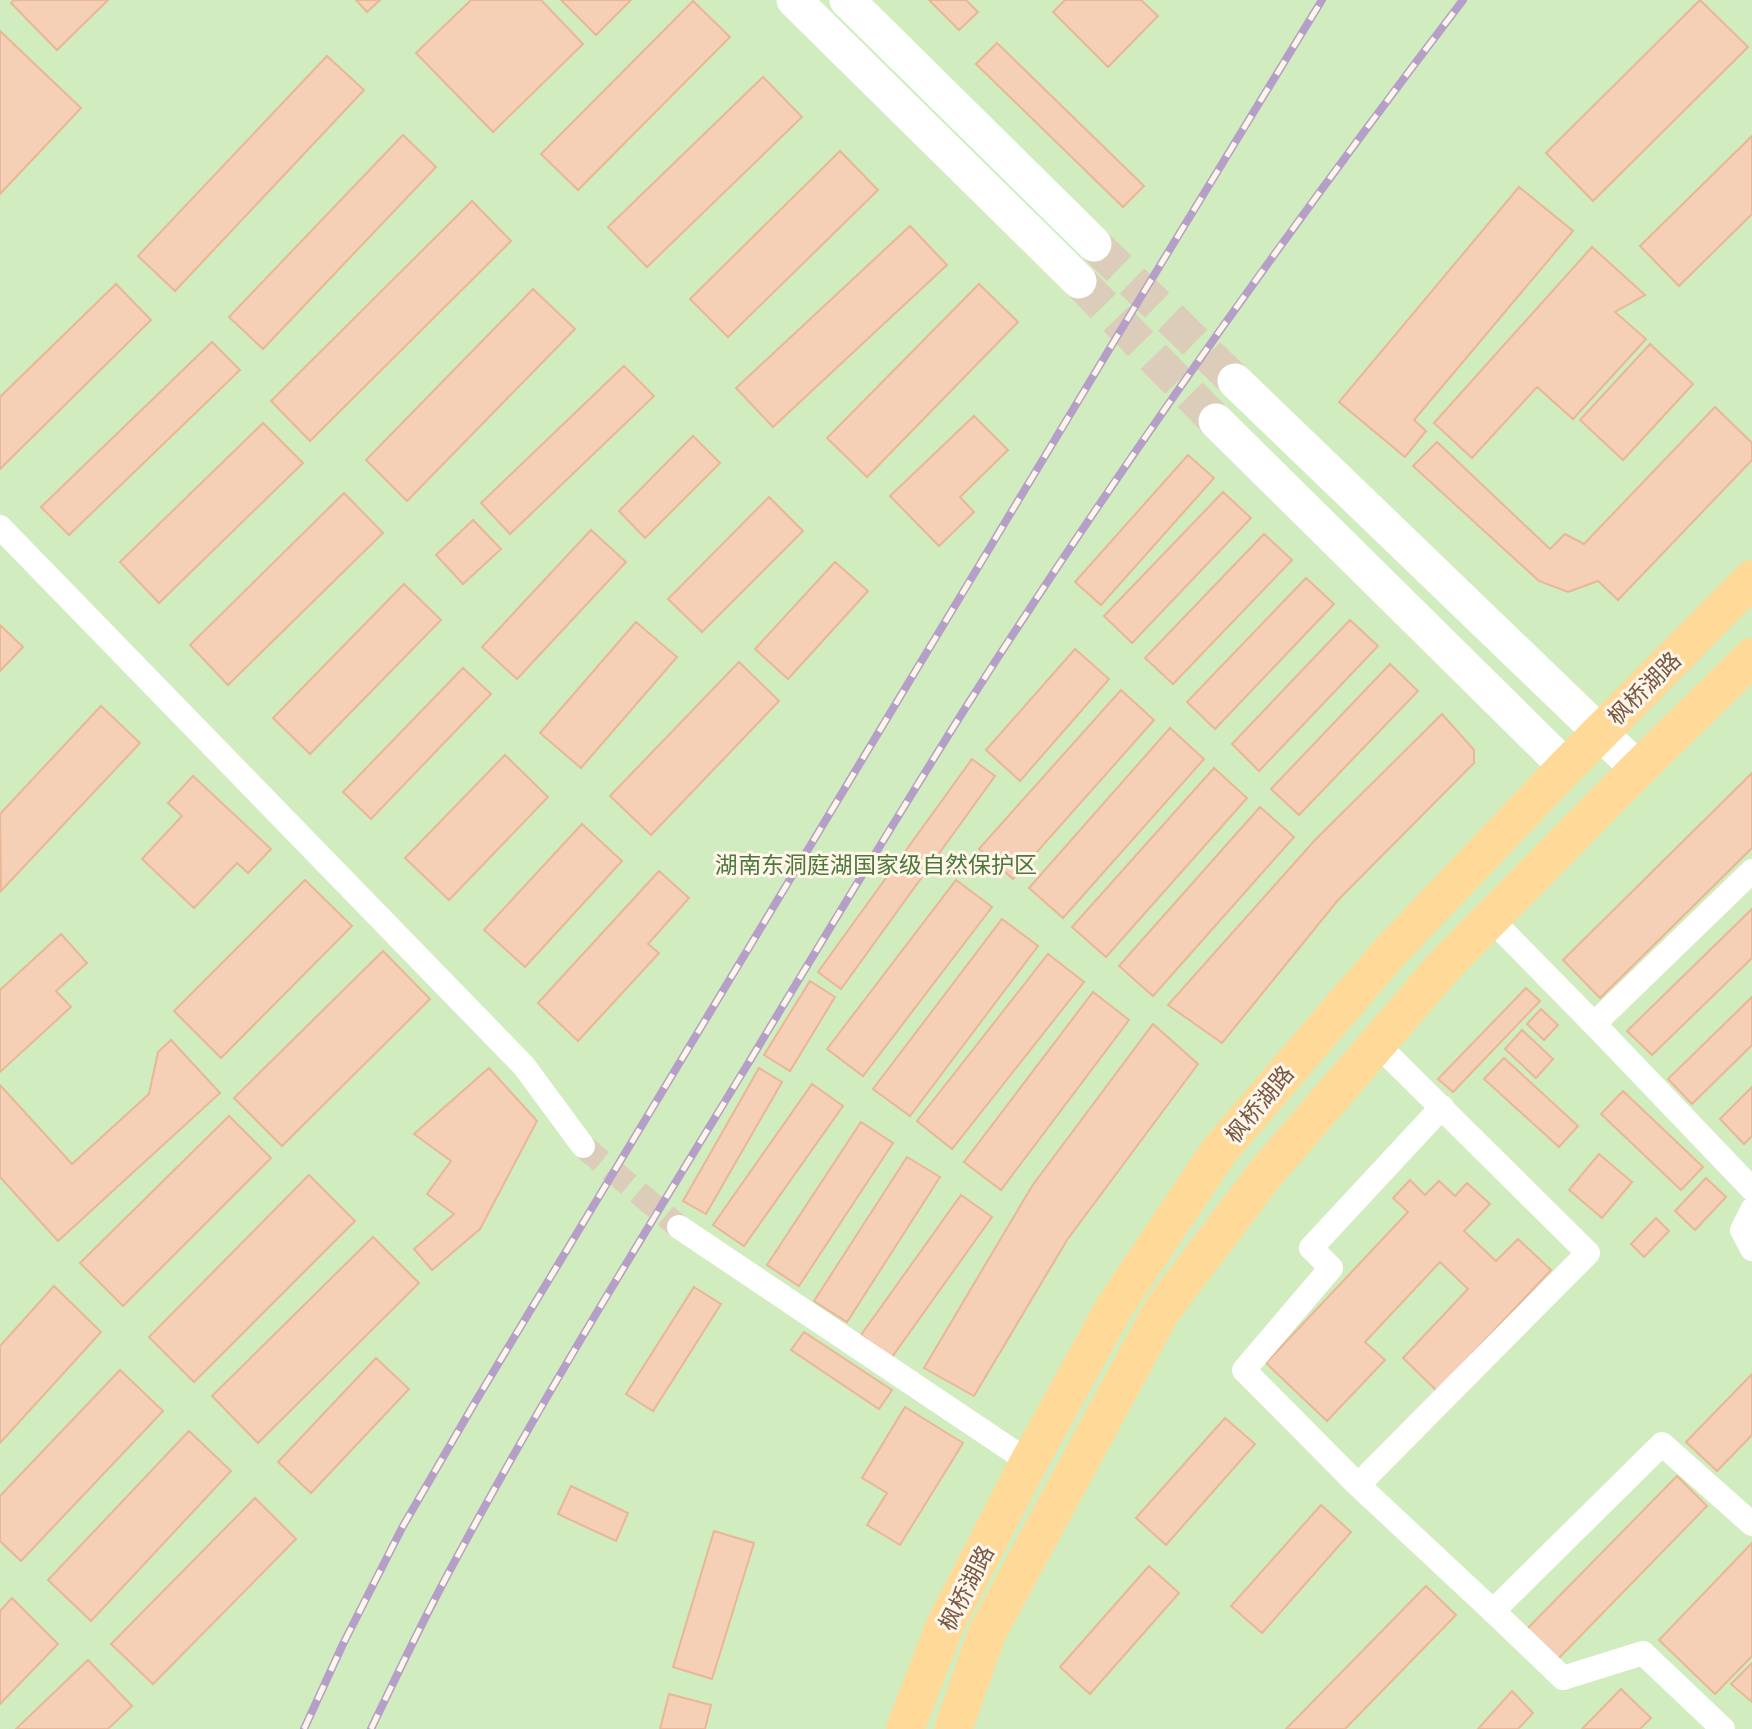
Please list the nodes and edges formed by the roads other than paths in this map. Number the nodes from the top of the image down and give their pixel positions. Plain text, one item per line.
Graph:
1 (794, 0) edge
2 (848, 0) edge
3 (1094, 244) tunnel mouth
4 (1079, 281) tunnel mouth
5 (1235, 381) tunnel mouth
6 (1216, 421) tunnel mouth
7 (0, 527) edge
8 (1752, 579) edge
9 (1752, 657) edge
10 (1600, 733) junction
11 (1566, 767) junction
12 (1638, 769) junction
13 (1752, 871) edge
14 (1491, 919) junction
15 (1594, 1024) junction
16 (1377, 1044) junction
17 (1442, 1107) junction
18 (583, 1146) tunnel mouth
19 (1752, 1189) edge
20 (1752, 1209) edge
21 (679, 1227) tunnel mouth
22 (1752, 1249) edge
23 (1029, 1462) junction
24 (1357, 1485) junction
25 (1752, 1524) edge
26 (1493, 1611) junction
27 (905, 1729) edge
28 (953, 1729) edge
29 (1723, 1729) edge

1 - 4 main road
2 - 3 main road
5 - 10 main road
6 - 11 main road
7 - 18 street
8 - 10 main road, 枫桥湖路
9 - 12 main road, 枫桥湖路
10 - 11 main road, 枫桥湖路
10 - 12 main road
11 - 23 main road, 枫桥湖路
12 - 14 main road, 枫桥湖路
13 - 15 street
14 - 15 street
14 - 16 main road, 枫桥湖路
15 - 19 street
16 - 17 street
16 - 28 main road, 枫桥湖路
17 - 24 street
17 - 24 street
20 - 22 street
21 - 23 street
23 - 27 main road, 枫桥湖路
24 - 26 street
25 - 26 street
26 - 29 street

